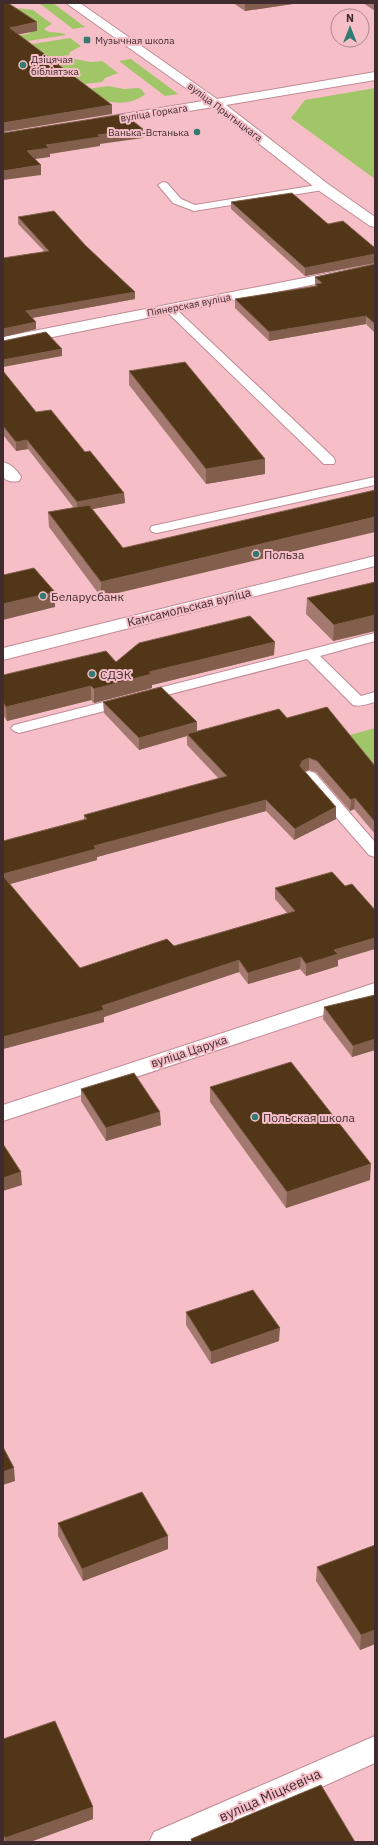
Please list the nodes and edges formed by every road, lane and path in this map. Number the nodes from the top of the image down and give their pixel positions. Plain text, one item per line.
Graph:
1 (72, 3) edge
2 (375, 76) edge
3 (215, 103) junction
4 (88, 124) edge
5 (162, 185) dead end
6 (323, 187) junction
7 (375, 224) edge
8 (375, 268) edge
9 (170, 309) junction
10 (3, 342) edge
11 (329, 461) dead end
12 (375, 481) edge
13 (157, 529) dead end
14 (375, 561) edge
15 (375, 638) edge
16 (3, 654) edge
17 (310, 654) junction
18 (375, 697) edge
19 (19, 728) dead end
20 (309, 776) edge
21 (375, 852) edge
22 (375, 990) edge
23 (3, 1113) edge
24 (375, 1749) edge
25 (165, 1842) edge

1 - 3 street, вуліца Прытыцкага
2 - 3 street, вуліца Горкага
3 - 4 street, вуліца Горкага
3 - 6 street, вуліца Прытыцкага
5 - 6 lane
6 - 7 street, вуліца Прытыцкага
8 - 9 street, Піянерская вуліца
9 - 10 street, Піянерская вуліца
9 - 11 lane
12 - 13 lane
14 - 16 street, Камсамольская вуліца
15 - 17 lane
17 - 18 lane
17 - 19 lane
20 - 21 lane
22 - 23 street, вуліца Царука
24 - 25 street, вуліца Міцкевіча

